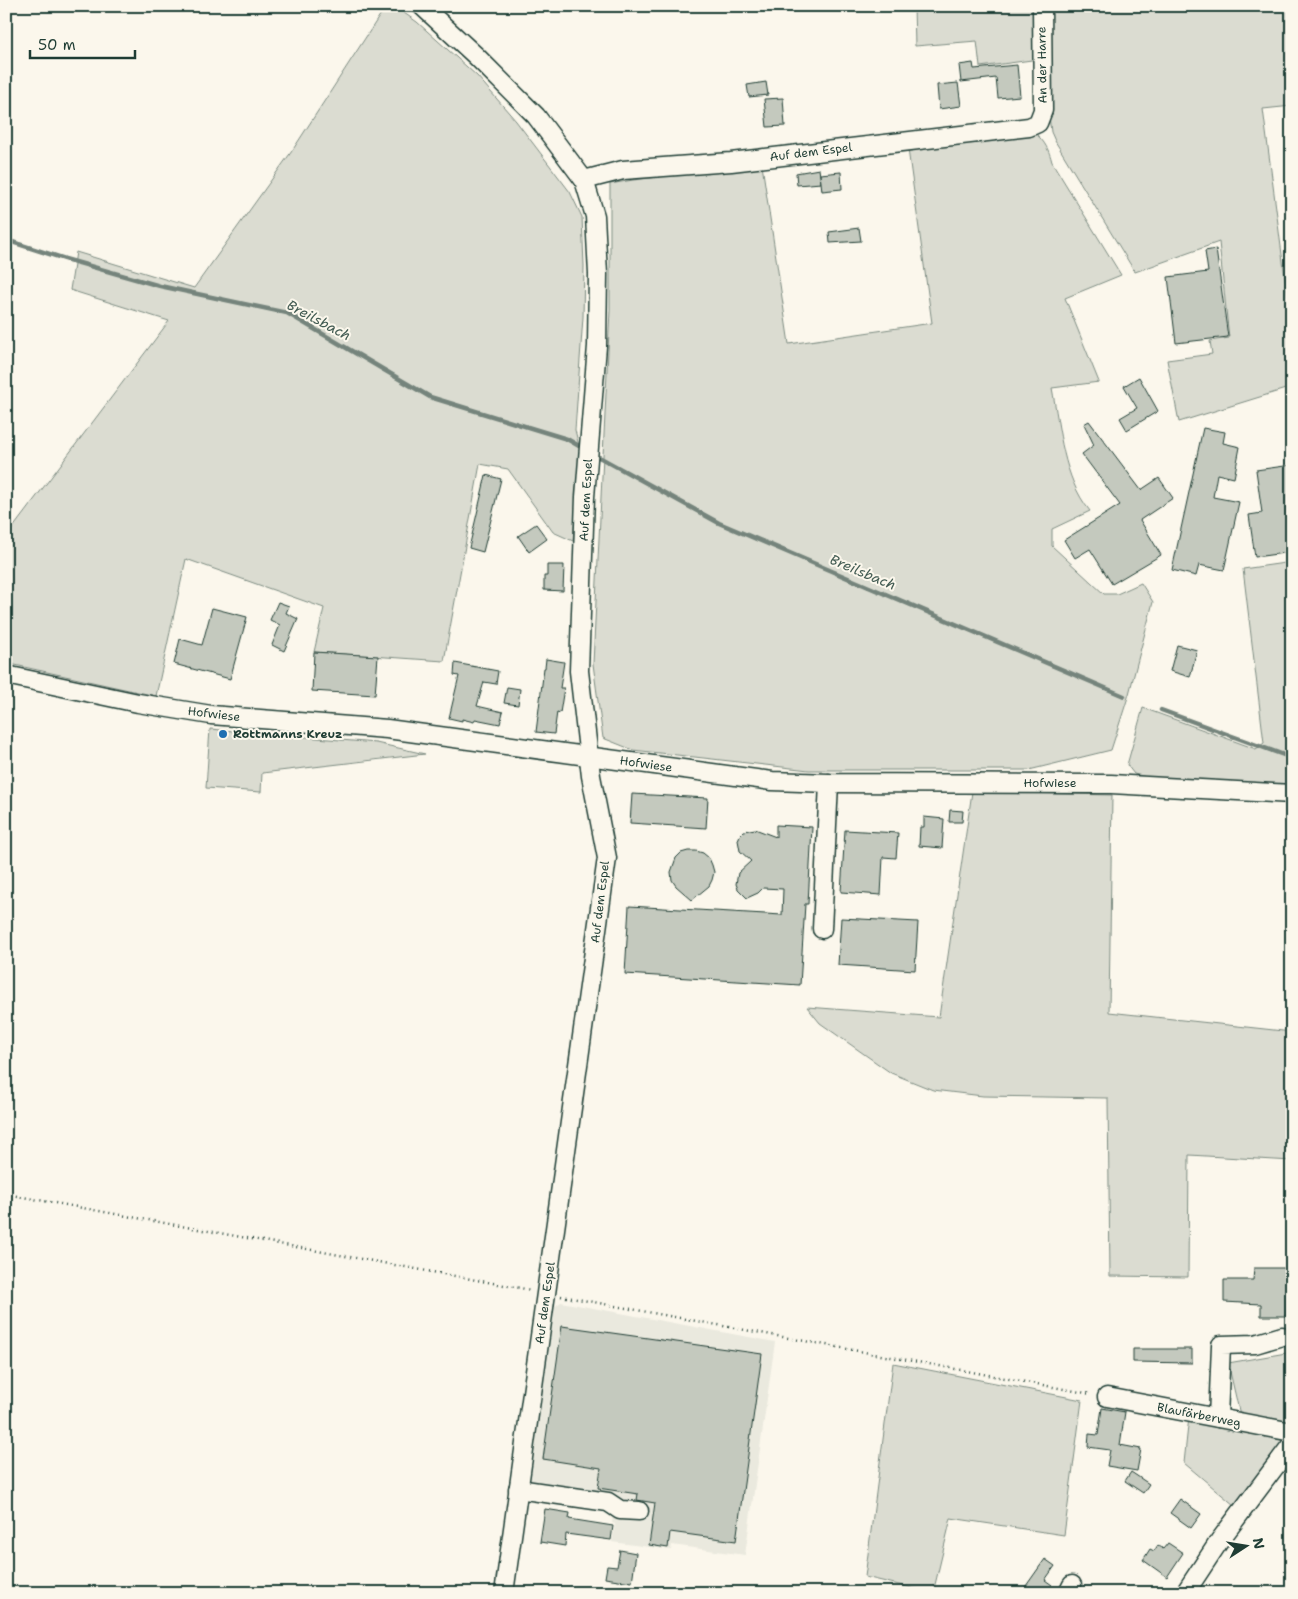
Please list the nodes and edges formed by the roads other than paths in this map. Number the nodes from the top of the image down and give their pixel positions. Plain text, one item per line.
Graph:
1 (422, 6) edge
2 (1042, 6) edge
3 (1038, 123) joint
4 (584, 180) junction
5 (6, 675) edge
6 (589, 755) junction
7 (829, 783) junction
8 (1292, 794) edge
9 (822, 930) dead end
10 (1282, 1336) dead end
11 (1107, 1397) dead end
12 (1218, 1418) junction
13 (1292, 1432) edge
14 (1292, 1444) edge
15 (518, 1490) junction
16 (639, 1512) dead end
17 (504, 1593) edge
18 (1185, 1593) edge

1 - 4 street, Auf dem Espel
2 - 3 street, An der Harre
3 - 4 street, Auf dem Espel
4 - 6 street, Auf dem Espel
5 - 6 street, Hofwiese
6 - 7 street, Hofwiese
6 - 15 street, Auf dem Espel
7 - 8 street, Hofwiese
7 - 9 street
10 - 12 street
11 - 12 street, Blaufärberweg
12 - 13 street, Blaufärberweg
14 - 18 street
15 - 16 street
15 - 17 street, Auf dem Espel

